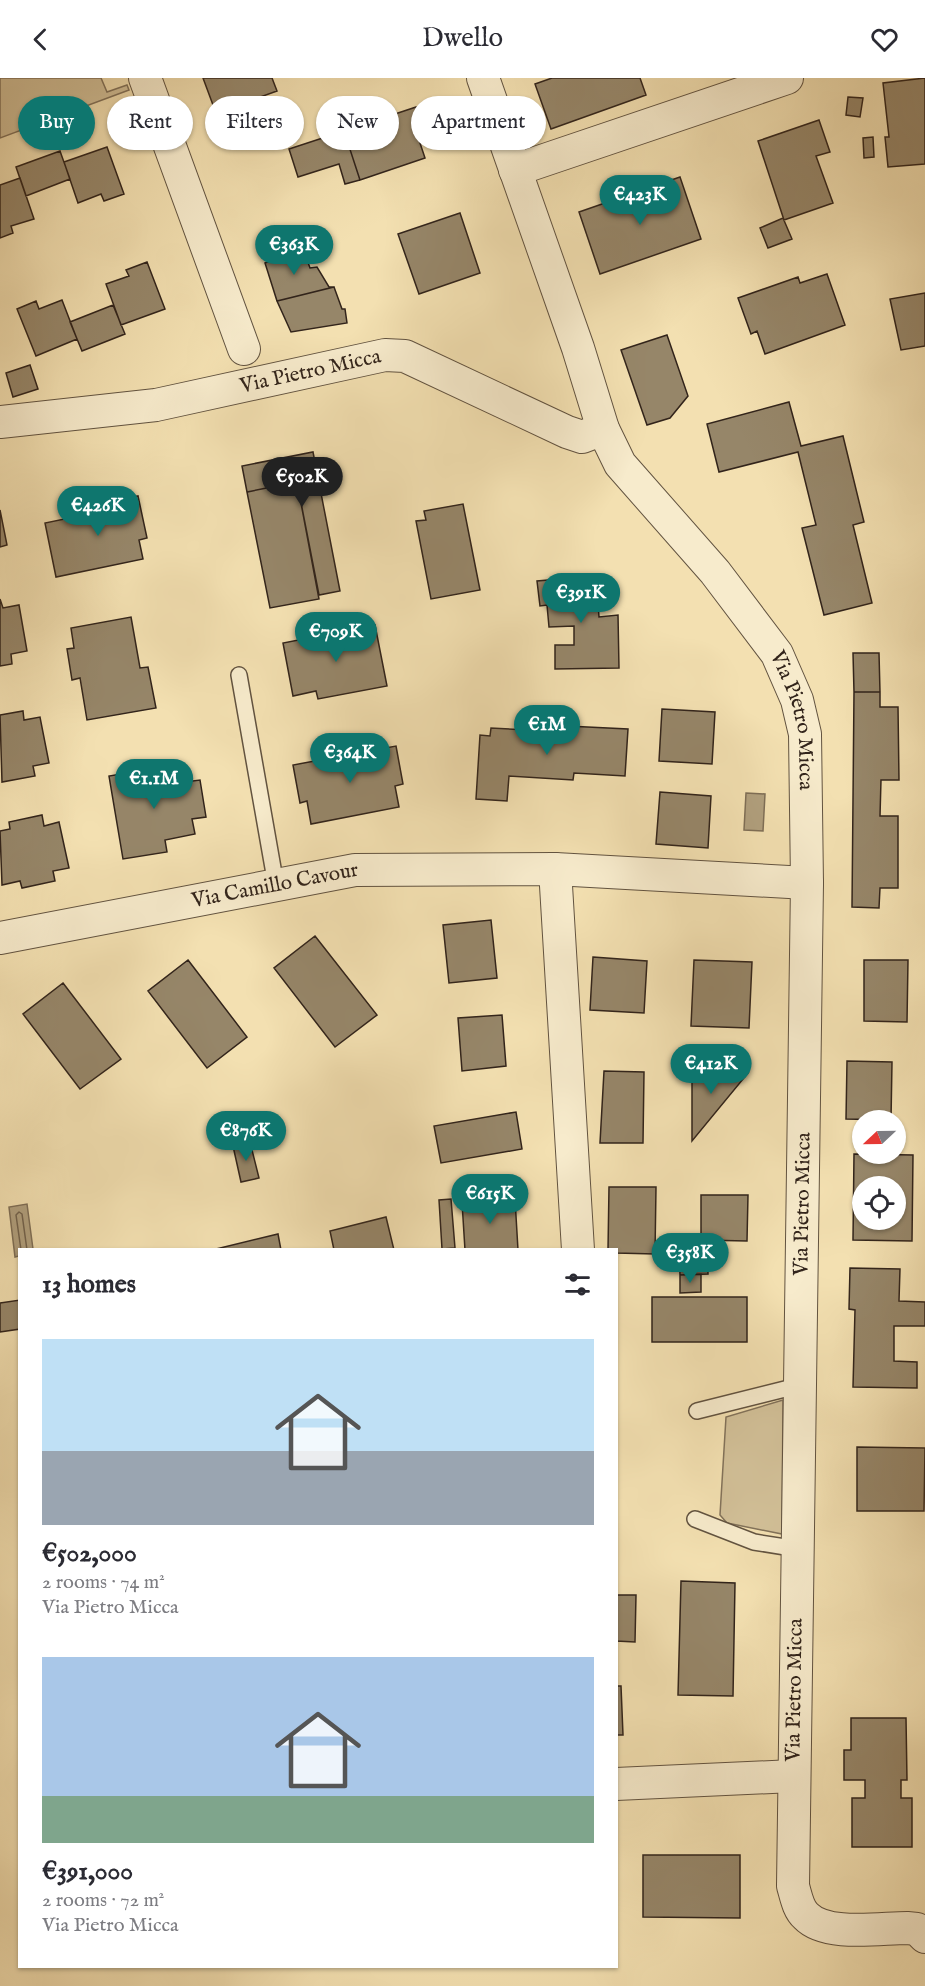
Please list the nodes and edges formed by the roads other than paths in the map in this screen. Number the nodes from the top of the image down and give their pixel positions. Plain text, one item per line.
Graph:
1 (145, 78) edge
2 (483, 78) edge
3 (787, 78) edge
4 (515, 170) junction
5 (244, 349) dead end
6 (0, 422) edge
7 (603, 429) junction
8 (239, 675) dead end
9 (555, 869) junction
10 (807, 883) junction
11 (276, 885) junction
12 (0, 938) edge
13 (578, 1248) edge
14 (801, 1385) junction
15 (698, 1411) dead end
16 (695, 1519) dead end
17 (798, 1549) junction
18 (793, 1776) junction
19 (618, 1784) edge
20 (925, 1937) edge

1 - 5 street
2 - 4 street, Via Pietro Micca
3 - 4 street
4 - 7 street, Via Pietro Micca
6 - 7 street, Via Pietro Micca
7 - 10 street, Via Pietro Micca
8 - 11 lane
9 - 10 street, Via Camillo Cavour
9 - 11 street, Via Camillo Cavour
9 - 13 street
10 - 14 street, Via Pietro Micca
11 - 12 street, Via Camillo Cavour
14 - 15 lane
14 - 17 street, Via Pietro Micca
16 - 17 lane
17 - 18 street, Via Pietro Micca
18 - 19 street
18 - 20 street, Via Pietro Micca

